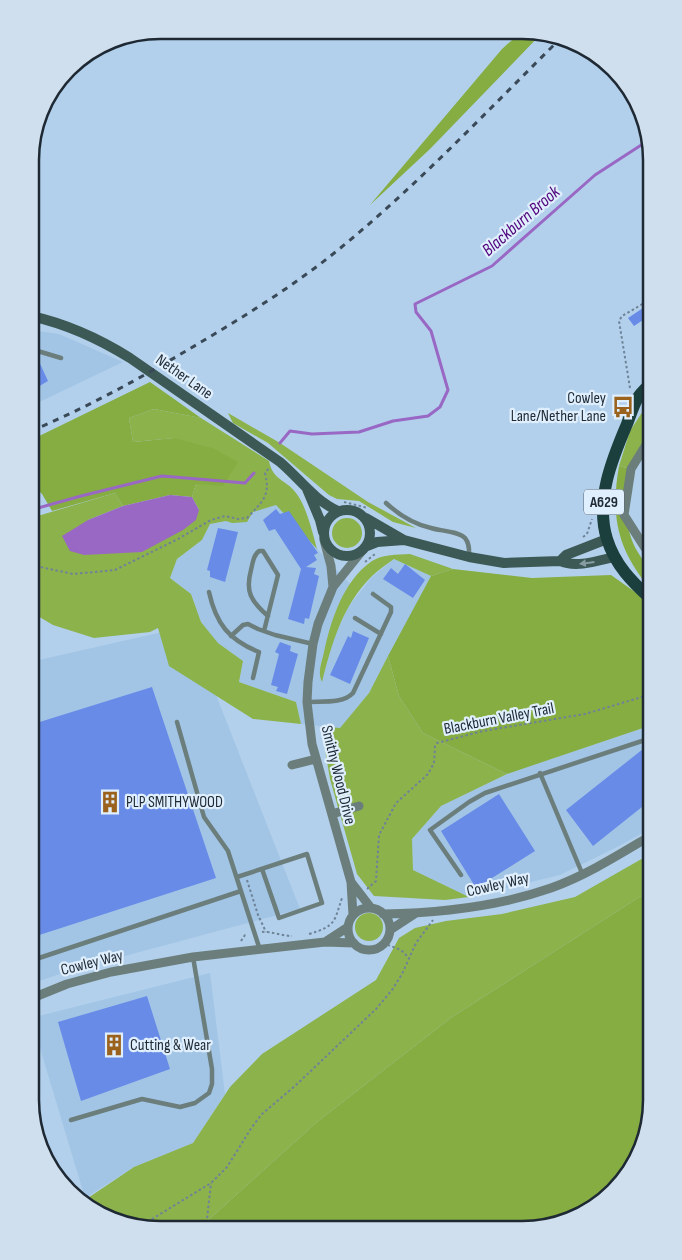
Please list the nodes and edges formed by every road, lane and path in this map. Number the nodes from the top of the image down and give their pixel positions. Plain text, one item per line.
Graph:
1 (643, 304) edge
2 (39, 318) edge
3 (39, 351) edge
4 (61, 358) dead end
5 (643, 392) edge
6 (637, 398) junction
7 (643, 450) edge
8 (280, 462) junction
9 (306, 488) junction
10 (386, 503) dead end
11 (338, 511) junction
12 (593, 516) dead end
13 (365, 518) junction
14 (324, 537) junction
15 (582, 538) dead end
16 (607, 539) junction
17 (404, 540) junction
18 (643, 541) edge
19 (364, 548) junction
20 (469, 557) junction
21 (614, 557) junction
22 (560, 561) junction
23 (39, 567) edge
24 (333, 587) junction
25 (209, 592) dead end
26 (643, 592) edge
27 (373, 594) dead end
28 (268, 616) junction
29 (355, 618) dead end
30 (264, 631) junction
31 (381, 634) junction
32 (231, 636) junction
33 (313, 644) junction
34 (252, 678) dead end
35 (643, 697) edge
36 (307, 702) junction
37 (177, 722) dead end
38 (643, 741) edge
39 (316, 758) junction
40 (292, 765) dead end
41 (540, 774) junction
42 (359, 806) dead end
43 (332, 814) junction
44 (643, 840) edge
45 (262, 869) junction
46 (582, 873) junction
47 (245, 874) junction
48 (461, 875) dead end
49 (237, 877) junction
50 (351, 882) junction
51 (241, 892) junction
52 (361, 895) junction
53 (341, 898) dead end
54 (371, 908) junction
55 (438, 912) junction
56 (416, 913) junction
57 (383, 914) junction
58 (353, 915) junction
59 (348, 927) junction
60 (390, 930) junction
61 (266, 932) dead end
62 (280, 936) dead end
63 (295, 936) dead end
64 (302, 936) dead end
65 (325, 942) junction
66 (383, 943) junction
67 (354, 944) junction
68 (260, 950) junction
69 (193, 957) junction
70 (39, 958) edge
71 (409, 958) junction
72 (39, 995) edge
73 (72, 1120) dead end
74 (211, 1184) junction
75 (150, 1220) edge
76 (207, 1221) edge

1 - 6 path
2 - 8 main road, Nether Lane
3 - 4 lane
5 - 6 main road, A629
6 - 16 main road, A629
7 - 18 street
8 - 9 main road, Nether Lane
8 - 23 path
9 - 11 main road, Nether Lane
9 - 14 main road, Nether Lane
10 - 20 lane
11 - 13 main road
11 - 14 main road
12 - 15 path
13 - 17 main road
13 - 19 main road
14 - 19 main road
14 - 24 street, Smithy Wood Drive
16 - 21 main road, A629
16 - 22 main road
17 - 19 main road
17 - 20 main road
19 - 24 street, Smithy Wood Drive
20 - 22 main road
21 -> 22 main road
21 - 26 main road, A629
24 - 33 street, Smithy Wood Drive
25 - 32 lane
27 - 31 lane
28 - 28 lane
28 - 30 lane
29 - 31 lane
30 - 32 lane
30 - 33 lane
31 - 36 lane
32 - 34 lane
33 - 36 street, Smithy Wood Drive
35 - 52 path, Blackburn Valley Trail
36 - 39 street, Smithy Wood Drive
37 - 49 lane
38 - 41 lane, Cowley Way
39 - 40 street
39 - 43 street, Smithy Wood Drive
41 - 46 lane
41 - 48 lane, Cowley Way
42 - 43 street
43 - 50 street, Smithy Wood Drive
44 - 46 street, Cowley Way
45 - 45 lane
45 - 47 lane
46 - 55 street, Cowley Way
47 - 49 lane
47 - 61 path
49 - 51 lane
50 - 52 street, Smithy Wood Drive
50 - 58 street, Smithy Wood Drive
51 - 68 lane
51 - 70 lane
52 - 54 street, Smithy Wood Drive
53 - 64 path
54 - 57 street
54 - 58 street
55 - 56 street, Cowley Way
55 - 71 path
56 - 57 street, Cowley Way
56 - 60 street
57 - 60 street
58 - 59 street
59 - 65 street, Cowley Way
59 - 67 street
60 - 66 street
62 - 63 path
65 - 67 street, Cowley Way
65 - 68 street, Cowley Way
66 - 67 street
66 - 71 path
68 - 69 street, Cowley Way
69 - 72 street, Cowley Way
69 - 73 lane
71 - 74 path
74 - 75 path
74 - 76 path

